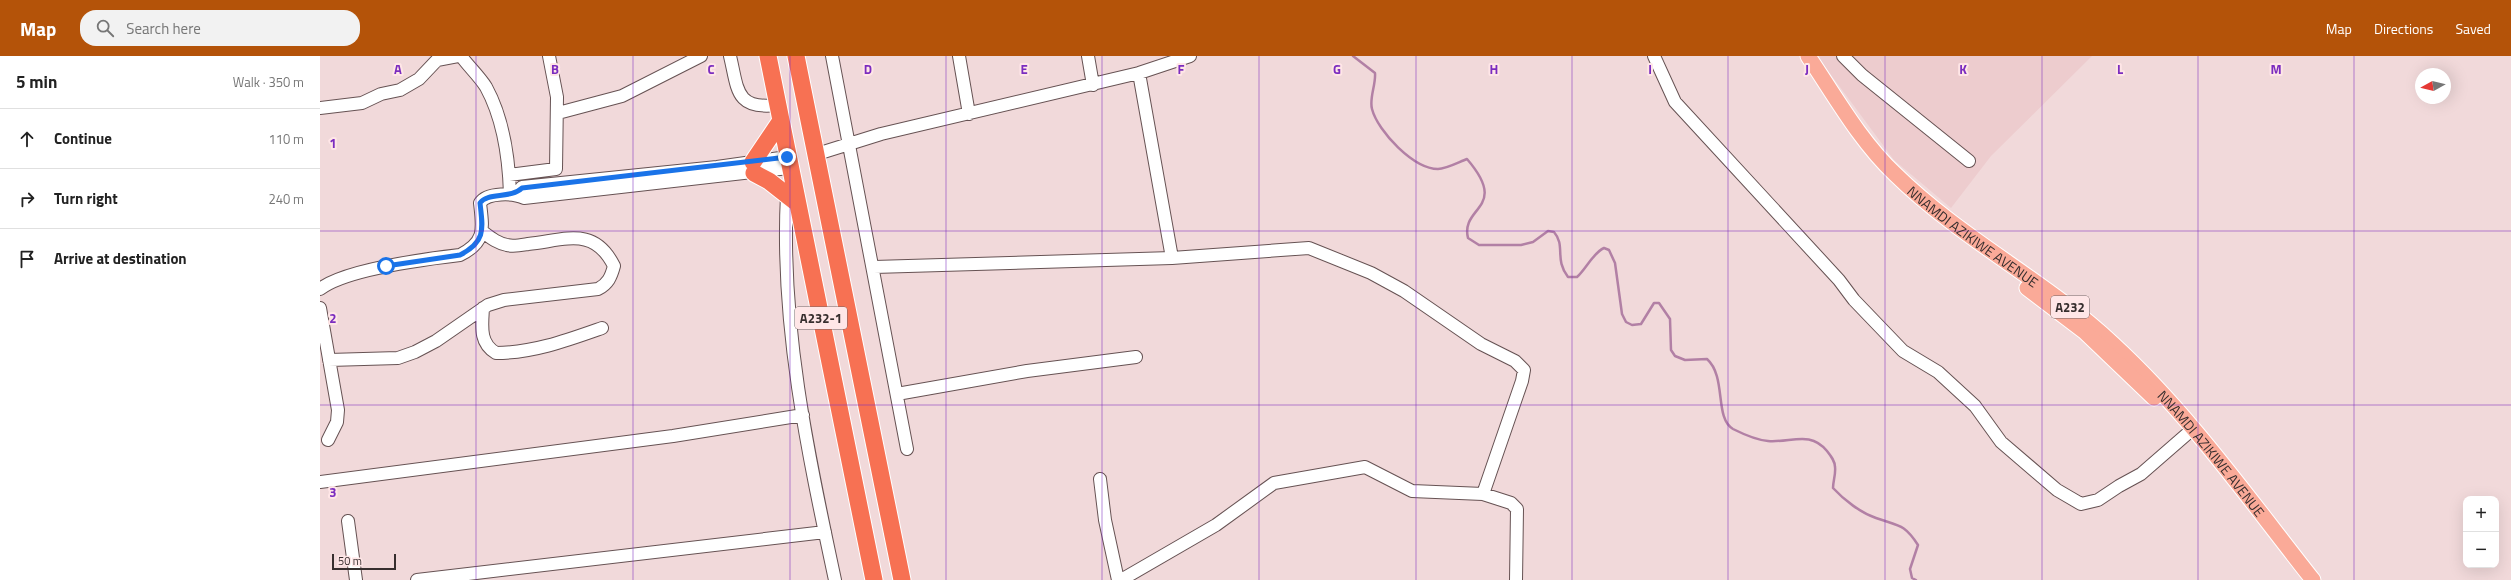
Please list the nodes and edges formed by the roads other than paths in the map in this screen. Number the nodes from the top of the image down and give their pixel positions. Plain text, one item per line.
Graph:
1 (458, 56) edge
2 (461, 56) edge
3 (549, 56) edge
4 (701, 56) edge
5 (730, 56) edge
6 (768, 56) edge
7 (796, 56) edge
8 (832, 56) edge
9 (959, 56) edge
10 (1088, 56) edge
11 (1190, 56) edge
12 (1654, 56) edge
13 (1796, 56) edge
14 (1808, 56) edge
15 (1843, 56) edge
16 (1139, 73) junction
17 (1093, 85) junction
18 (777, 104) junction
19 (320, 108) edge
20 (558, 113) junction
21 (969, 114) junction
22 (780, 122) junction
23 (850, 144) junction
24 (817, 154) junction
25 (1969, 161) dead end
26 (788, 163) junction
27 (754, 168) junction
28 (509, 175) junction
29 (513, 194) junction
30 (792, 199) junction
31 (483, 232) junction
32 (1172, 258) junction
33 (874, 267) junction
34 (320, 288) edge
35 (320, 308) edge
36 (483, 308) junction
37 (602, 328) dead end
38 (1136, 356) dead end
39 (329, 360) junction
40 (897, 394) junction
41 (802, 415) junction
42 (2187, 434) junction
43 (328, 440) dead end
44 (907, 449) dead end
45 (1100, 480) dead end
46 (320, 482) edge
47 (1482, 494) junction
48 (348, 521) dead end
49 (825, 532) junction
50 (356, 580) edge
51 (417, 580) edge
52 (835, 580) edge
53 (874, 580) edge
54 (902, 580) edge
55 (1118, 580) edge
56 (1121, 580) edge
57 (1516, 580) edge
58 (2300, 580) edge
59 (2313, 580) edge

1 - 19 street
2 - 28 street
3 - 20 street
4 - 20 street
5 - 18 street
6 - 18 highway, A232-1
7 - 24 highway, A232-1
8 - 23 street
9 - 21 street
10 - 17 street
11 - 16 street
12 - 42 street
13 - 42 main road, NNAMDI AZIKIWE AVENUE / A232
14 - 59 main road, NNAMDI AZIKIWE AVENUE / A232
15 - 25 street
16 - 17 street
16 - 32 street
17 - 21 street
18 - 22 highway, A232-1
20 - 28 street
21 - 23 street
22 - 26 highway, A232-1
22 - 27 highway
23 - 24 street
23 - 33 street
24 - 54 highway, A232-1
26 - 27 street
26 - 30 highway, A232-1
27 - 29 street
27 - 30 highway
28 - 29 street
29 - 31 street
30 - 41 street
30 - 53 highway, A232-1
31 - 34 street
31 - 36 street
32 - 33 street
32 - 47 street
33 - 40 street
35 - 39 street
36 - 37 street
36 - 39 street
38 - 40 street
39 - 43 street
40 - 44 street
41 - 46 street
41 - 49 street
42 - 58 main road, NNAMDI AZIKIWE AVENUE / A232
45 - 55 street
47 - 56 street
47 - 57 street
48 - 50 street
49 - 51 street
49 - 52 street

